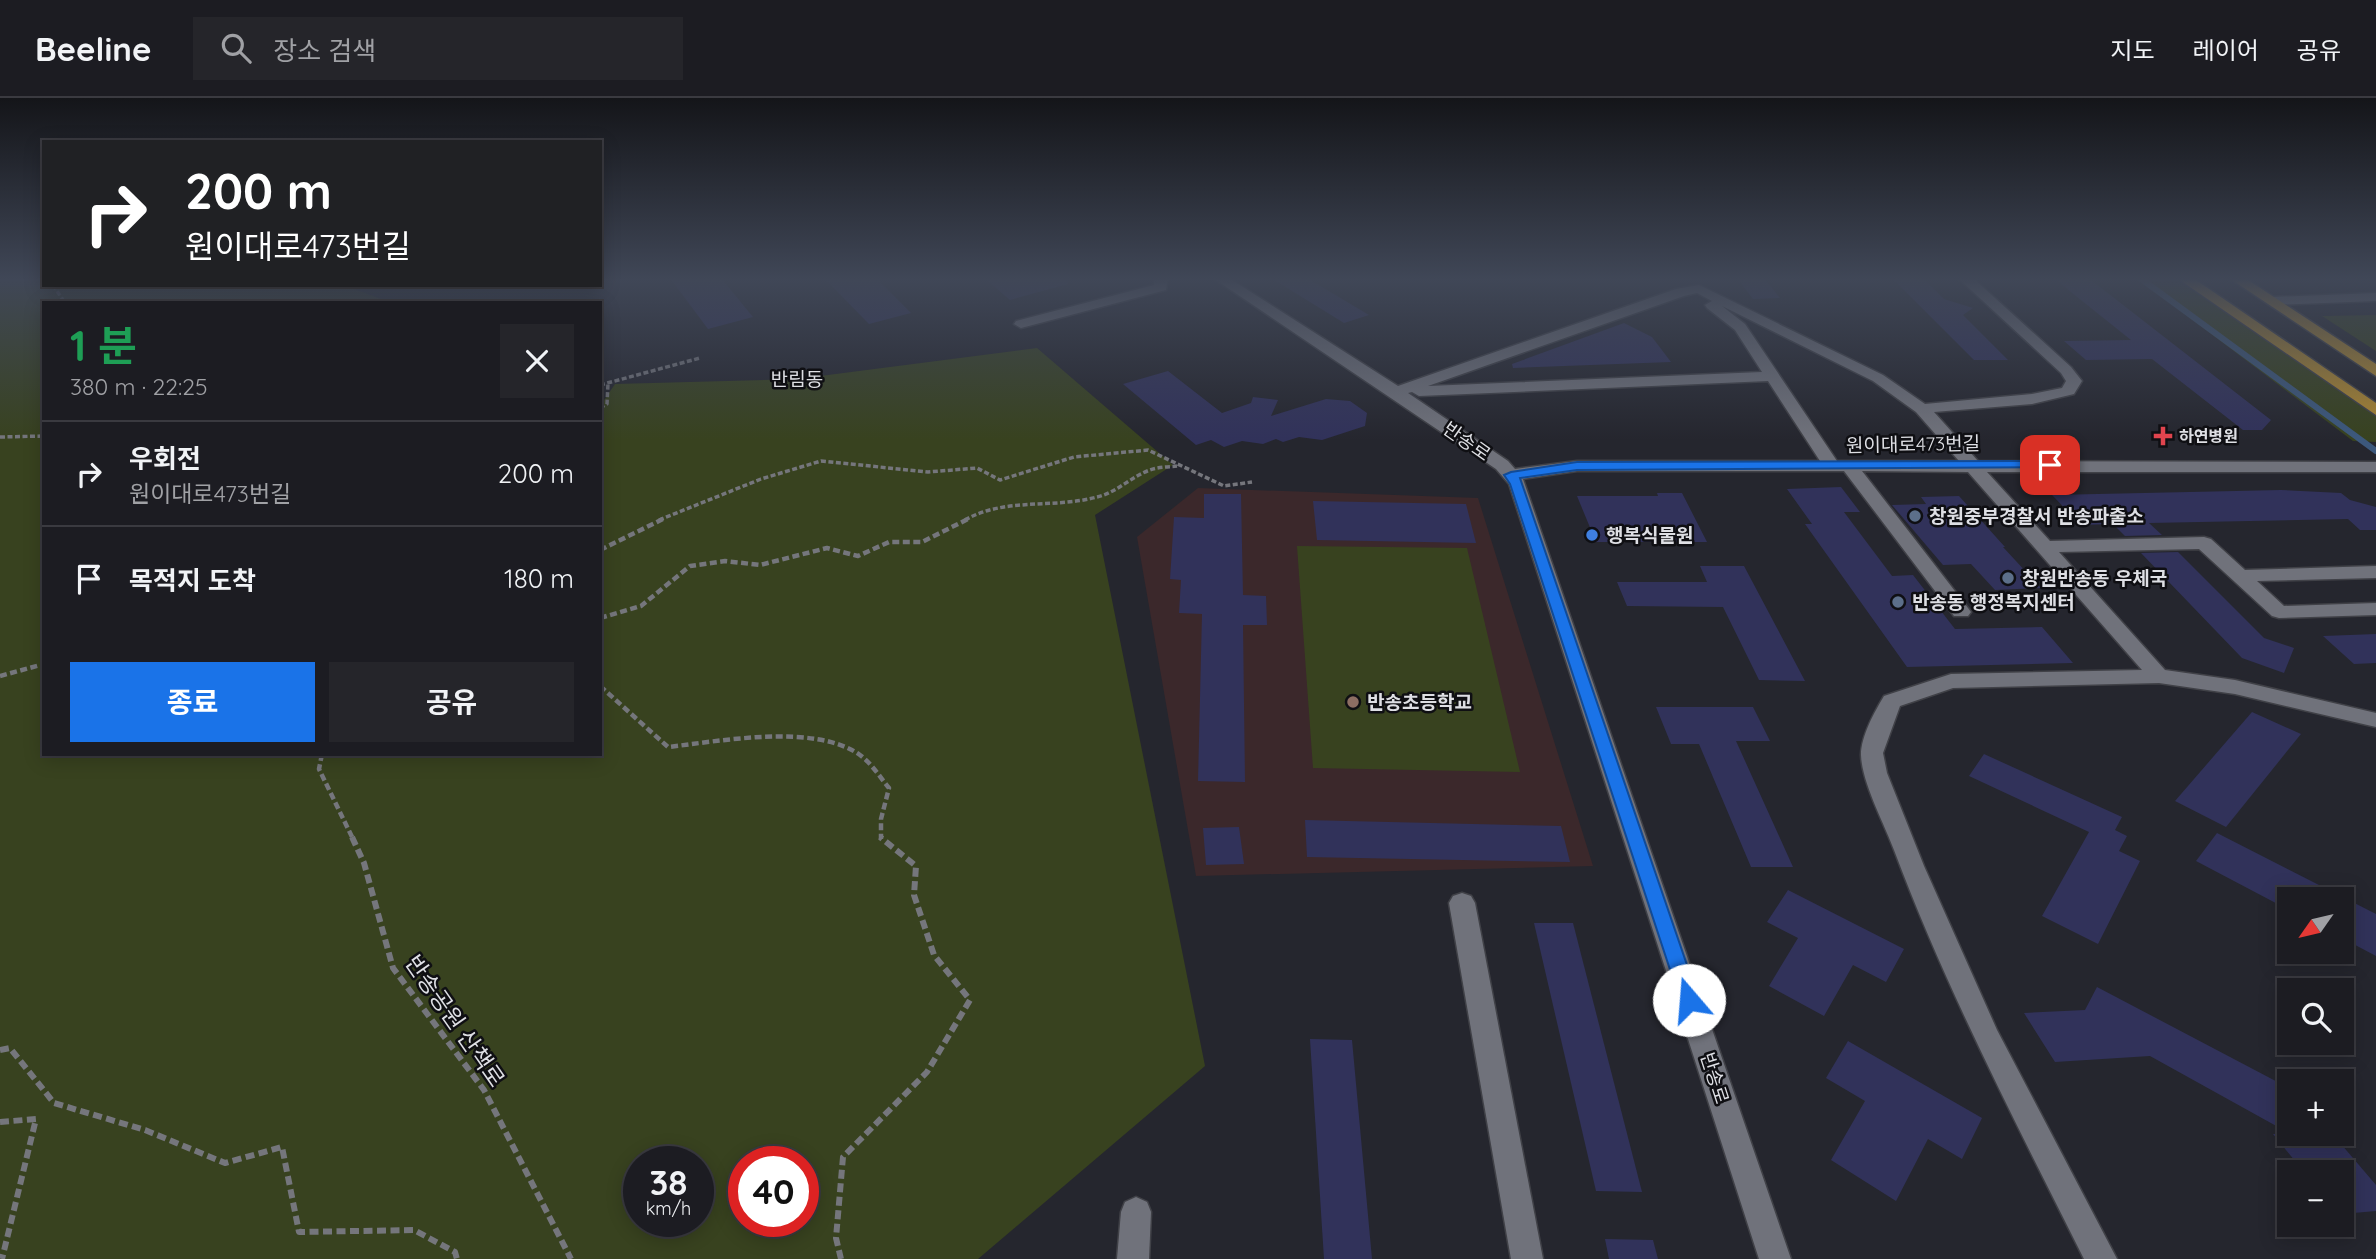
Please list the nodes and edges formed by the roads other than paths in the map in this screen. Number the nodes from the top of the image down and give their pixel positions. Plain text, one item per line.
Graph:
1 (1304, 332) edge
2 (1566, 332) edge
3 (1743, 332) edge
4 (1781, 332) edge
5 (2024, 332) edge
6 (2263, 332) edge
7 (2318, 332) edge
8 (2376, 371) edge
9 (1773, 376) junction
10 (1396, 392) junction
11 (1922, 409) junction
12 (2376, 410) edge
13 (1969, 464) junction
14 (1841, 466) junction
15 (2374, 467) edge
16 (1511, 475) junction
17 (2044, 547) junction
18 (2376, 572) edge
19 (2240, 576) junction
20 (2376, 609) edge
21 (1961, 612) dead end
22 (2159, 676) junction
23 (2376, 720) edge
24 (1462, 903) dead end
25 (1136, 1212) dead end
26 (1133, 1259) edge
27 (1527, 1259) edge
28 (1775, 1259) edge
29 (2101, 1259) edge

1 - 10 street, 반송로
2 - 10 street
3 - 9 street, 원이대로473번길
4 - 11 street
5 - 11 street
6 - 12 main road
7 - 8 main road
9 - 10 street, 반송로
9 - 14 street, 원이대로473번길
10 - 16 street, 반송로
11 - 13 street
13 - 14 street, 원이대로473번길
13 - 15 street, 원이대로473번길
13 - 17 street
14 - 16 street, 원이대로473번길
14 - 21 street
16 - 28 street, 반송로
17 - 19 street
17 - 22 street
18 - 19 street
19 - 20 street
22 - 23 street
22 - 29 street
24 - 27 street
25 - 26 street

